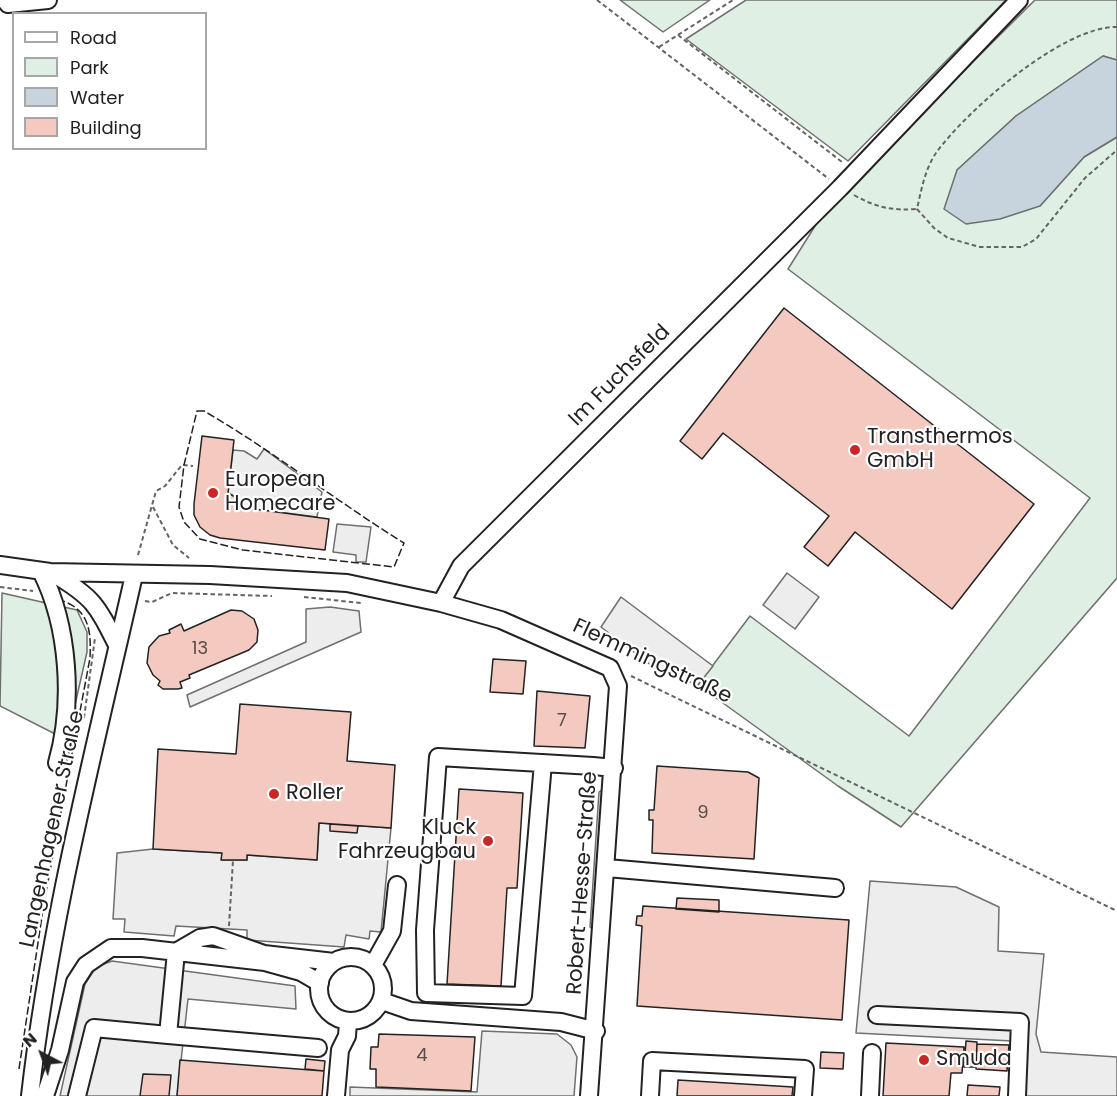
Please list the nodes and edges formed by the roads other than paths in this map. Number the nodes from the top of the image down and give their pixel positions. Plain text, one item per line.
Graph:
1 (5, 0) edge
2 (48, 0) edge
3 (1019, 0) edge
4 (0, 565) edge
5 (46, 571) junction
6 (134, 575) junction
7 (441, 603) junction
8 (117, 645) junction
9 (614, 674) joint
10 (57, 763) dead end
11 (543, 763) junction
12 (614, 768) junction
13 (607, 868) junction
14 (397, 885) dead end
15 (835, 888) dead end
16 (176, 952) junction
17 (334, 962) junction
18 (373, 965) junction
19 (320, 982) junction
20 (382, 1001) junction
21 (877, 1015) dead end
22 (348, 1022) junction
23 (596, 1031) junction
24 (168, 1035) junction
25 (318, 1048) dead end
26 (872, 1053) dead end
27 (30, 1096) edge
28 (45, 1096) edge
29 (77, 1096) edge
30 (336, 1096) edge
31 (589, 1096) edge
32 (650, 1096) edge
33 (803, 1096) edge
34 (870, 1096) edge
35 (1017, 1096) edge

1 - 2 street
3 - 7 street, Im Fuchsfeld
4 - 5 street, Flemmingstraße
5 - 6 street, Flemmingstraße
5 - 8 street
5 - 10 street
6 - 7 street, Flemmingstraße
6 - 8 street, Langenhagener Straße
7 - 9 street, Flemmingstraße
8 - 27 street, Langenhagener Straße
9 - 12 street, Robert-Hesse-Straße
11 - 11 street
11 - 12 street
12 - 13 street, Robert-Hesse-Straße
13 - 15 street
13 - 23 street, Robert-Hesse-Straße
14 - 18 street
16 - 17 street
16 - 19 street
16 - 24 street
16 - 28 street
17 - 18 street
17 - 19 street
18 - 20 street
19 - 22 street
20 - 22 street
20 - 23 street
21 - 35 street
22 - 30 street
23 - 31 street, Robert-Hesse-Straße
24 - 25 street
24 - 29 street
26 - 34 street
32 - 33 street

